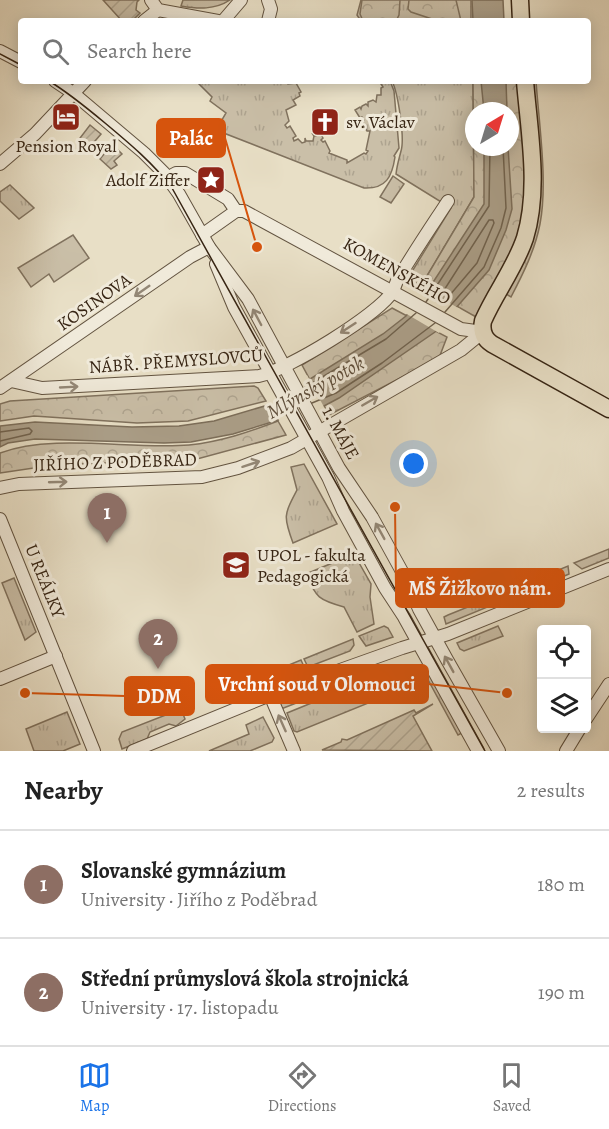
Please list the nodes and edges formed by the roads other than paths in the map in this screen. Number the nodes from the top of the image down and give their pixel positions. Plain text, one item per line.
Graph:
1 (241, 0) edge
2 (268, 0) edge
3 (520, 0) edge
4 (154, 5) edge
5 (146, 18) edge
6 (208, 18) edge
7 (223, 18) edge
8 (269, 18) edge
9 (521, 18) edge
10 (0, 51) edge
11 (18, 60) edge
12 (60, 84) edge
13 (82, 84) edge
14 (525, 84) edge
15 (73, 93) junction
16 (0, 164) edge
17 (167, 178) junction
18 (448, 201) dead end
19 (236, 211) junction
20 (202, 235) junction
21 (209, 247) junction
22 (393, 291) junction
23 (483, 332) junction
24 (286, 370) junction
25 (272, 376) junction
26 (5, 384) edge
27 (609, 409) edge
28 (317, 427) junction
29 (304, 435) junction
30 (0, 488) edge
31 (0, 519) edge
32 (609, 569) edge
33 (427, 641) junction
34 (56, 656) junction
35 (0, 679) edge
36 (609, 684) edge
37 (270, 695) junction
38 (591, 711) edge
39 (577, 733) edge
40 (94, 751) edge
41 (133, 751) edge
42 (294, 751) edge
43 (478, 751) edge
44 (499, 751) edge
45 (566, 751) edge

1 - 7 street
2 - 8 street
3 - 9 main road
4 - 5 street
4 - 6 street
10 - 11 street
12 - 15 street, 1. MÁJE
13 - 15 street
14 - 23 main road
15 - 16 street
15 - 17 street, 1. MÁJE
17 - 19 street, KOMENSKÉHO
17 - 20 street, 1. MÁJE
18 - 22 street, NÁBŘ. PŘEMYSLOVCŮ
19 - 20 street
19 - 22 street, KOMENSKÉHO
20 - 21 street, 1. MÁJE
24 -> 21 street, 1. MÁJE
21 - 25 street, 1. MÁJE
21 -> 26 street, KOSINOVA
22 - 23 street, KOMENSKÉHO
22 -> 24 street, NÁBŘ. PŘEMYSLOVCŮ
23 - 27 main road, KOMENSKÉHO
28 -> 23 street, JIŘÍHO Z PODĚBRAD
24 - 25 street, NÁBŘ. PŘEMYSLOVCŮ
24 - 28 street, 1. MÁJE
26 -> 25 street, NÁBŘ. PŘEMYSLOVCŮ
25 - 29 street, 1. MÁJE
28 - 29 street, JIŘÍHO Z PODĚBRAD
33 -> 28 street, 1. MÁJE
30 -> 29 street, JIŘÍHO Z PODĚBRAD
29 - 33 street, 1. MÁJE
31 - 34 street, U REÁLKY
32 - 33 street
33 - 37 street
33 - 43 street
44 -> 33 street
34 - 35 street
34 - 40 street, U REÁLKY
36 - 38 street
37 - 41 street
42 -> 37 street
39 - 45 street

